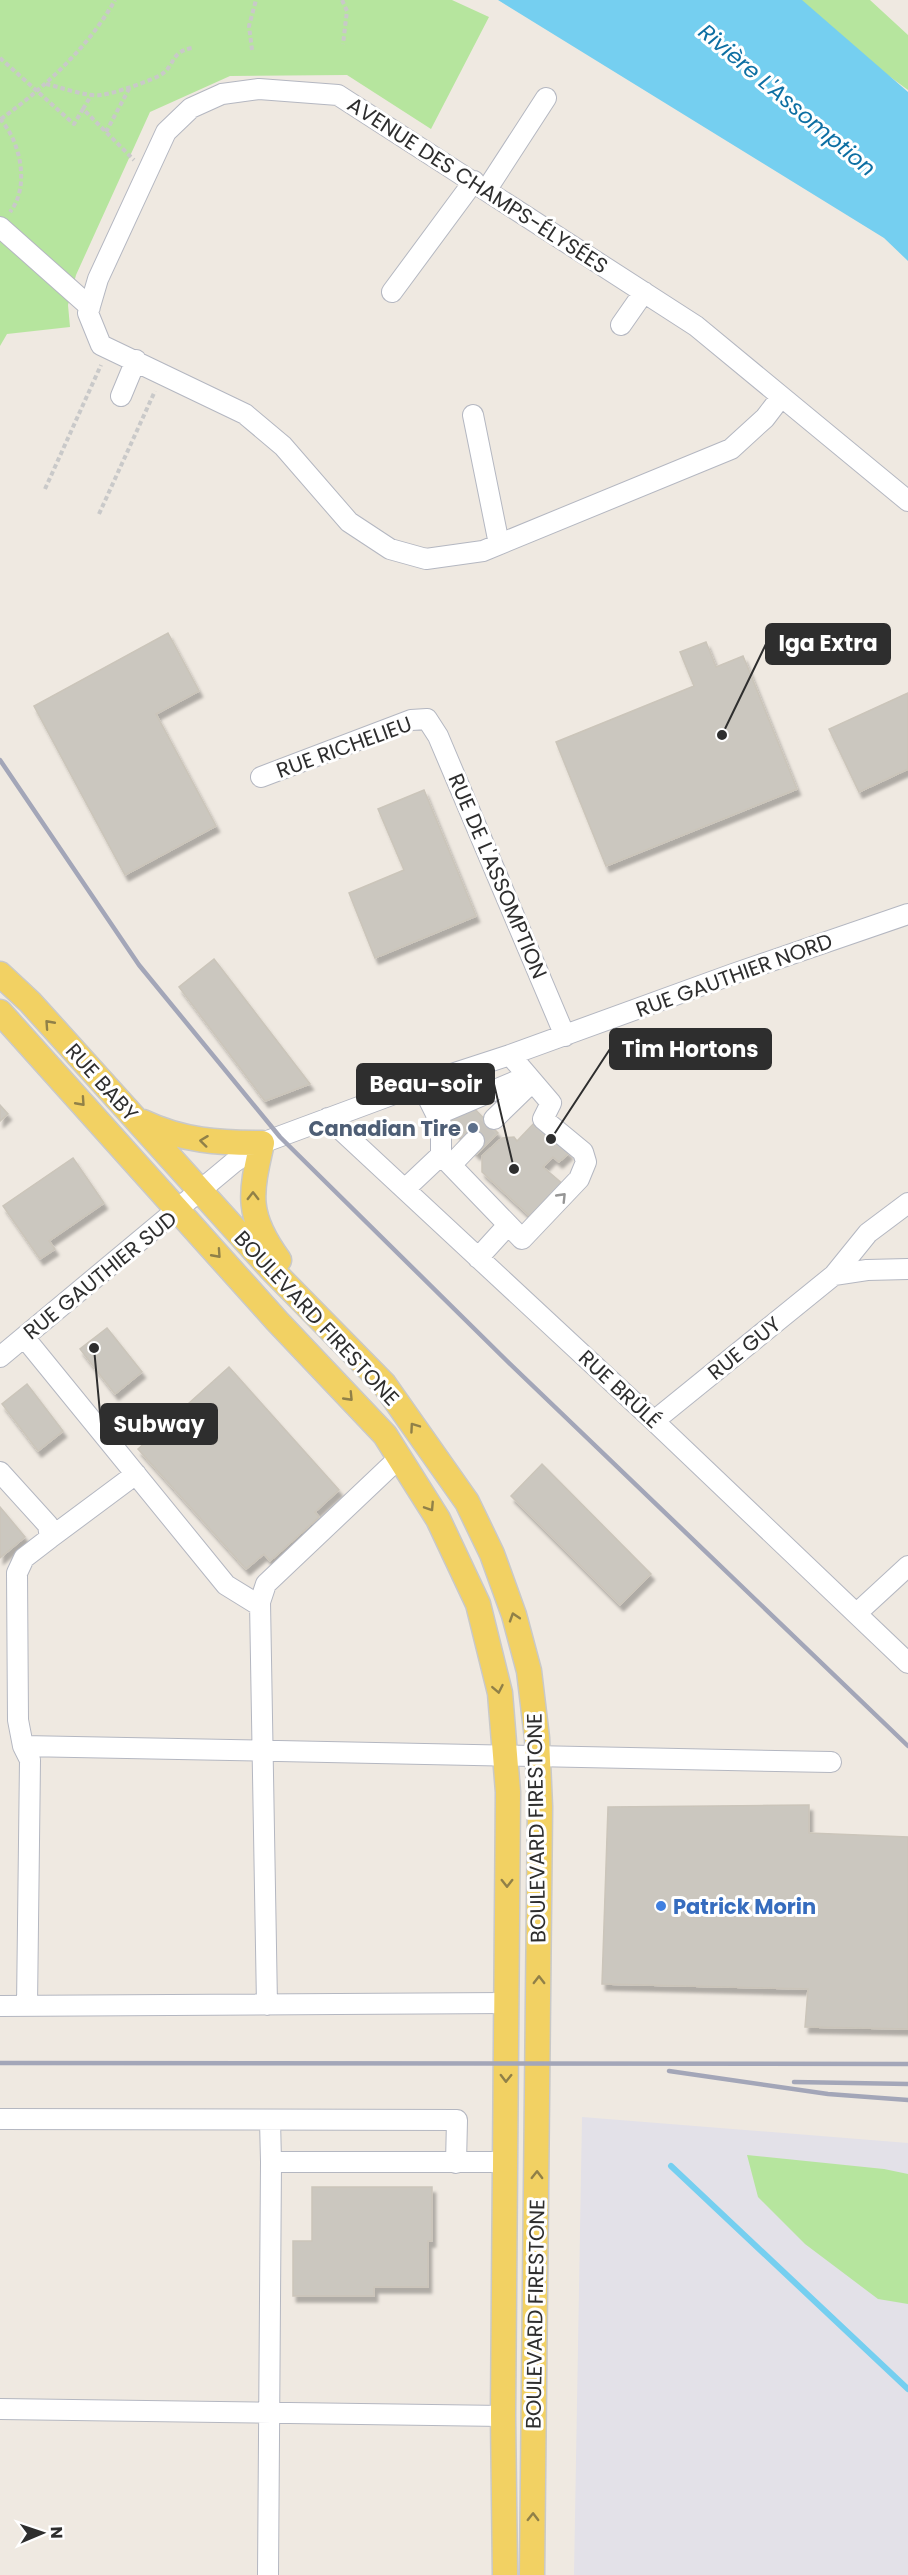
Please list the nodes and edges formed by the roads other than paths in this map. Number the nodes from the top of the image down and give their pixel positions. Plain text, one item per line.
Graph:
1 (546, 98) dead end
2 (481, 185) junction
3 (3, 222) edge
4 (392, 292) dead end
5 (644, 292) junction
6 (90, 307) junction
7 (621, 325) dead end
8 (136, 360) junction
9 (121, 396) dead end
10 (781, 397) junction
11 (473, 415) dead end
12 (908, 501) edge
13 (499, 544) junction
14 (427, 719) joint
15 (261, 777) dead end
16 (908, 914) edge
17 (0, 974) edge
18 (0, 1012) edge
19 (565, 1036) junction
20 (510, 1055) junction
21 (530, 1079) junction
22 (421, 1084) junction
23 (436, 1114) junction
24 (328, 1118) junction
25 (135, 1119) junction
26 (494, 1119) tunnel mouth
27 (474, 1141) tunnel mouth
28 (262, 1143) junction
29 (446, 1160) junction
30 (405, 1190) junction
31 (201, 1192) junction
32 (908, 1203) edge
33 (178, 1210) junction
34 (515, 1232) junction
35 (478, 1258) junction
36 (908, 1269) edge
37 (834, 1275) junction
38 (335, 1334) junction
39 (24, 1337) junction
40 (0, 1357) edge
41 (654, 1422) junction
42 (399, 1458) junction
43 (0, 1472) edge
44 (136, 1474) junction
45 (50, 1538) junction
46 (908, 1566) edge
47 (260, 1606) junction
48 (858, 1612) junction
49 (908, 1663) edge
50 (23, 1746) junction
51 (263, 1751) junction
52 (504, 1756) junction
53 (538, 1756) junction
54 (831, 1762) dead end
55 (507, 2003) junction
56 (267, 2005) junction
57 (0, 2006) edge
58 (27, 2006) junction
59 (0, 2119) edge
60 (270, 2120) junction
61 (271, 2162) junction
62 (506, 2162) junction
63 (456, 2163) junction
64 (0, 2409) edge
65 (270, 2413) junction
66 (503, 2416) junction
67 (268, 2575) edge
68 (505, 2575) edge
69 (532, 2575) edge

1 - 2 street
2 - 4 street
2 - 5 street, AVENUE DES CHAMPS-ÉLYSÉES
2 - 6 street, AVENUE DES CHAMPS-ÉLYSÉES
3 - 6 street
5 - 7 street
5 - 10 street, AVENUE DES CHAMPS-ÉLYSÉES
6 - 8 street
8 - 9 street
8 - 13 street
10 - 12 street, AVENUE DES CHAMPS-ÉLYSÉES
10 - 13 street
11 - 13 street
14 - 15 street, RUE RICHELIEU
14 - 19 street, RUE DE L'ASSOMPTION
16 - 19 street, RUE GAUTHIER NORD
25 -> 17 main road, RUE BABY
18 -> 33 main road, RUE BABY
19 - 20 street, RUE GAUTHIER NORD
20 - 21 street
20 - 22 street, RUE GAUTHIER NORD
21 - 23 street
21 - 26 street
34 -> 21 street
22 - 23 street
22 - 24 street, RUE GAUTHIER NORD
23 - 29 street
24 - 28 street, RUE GAUTHIER NORD
24 - 30 street, RUE BRÛLÉ
28 -> 25 main road
25 - 31 main road, RUE BABY
27 - 29 street
28 - 31 street, RUE GAUTHIER NORD
38 -> 28 main road
29 - 30 street
29 - 34 street
30 - 35 street, RUE BRÛLÉ
31 - 33 street, RUE GAUTHIER SUD
31 - 38 main road, BOULEVARD FIRESTONE
32 - 37 street, RUE GUY
33 - 39 street, RUE GAUTHIER SUD
33 -> 42 main road, BOULEVARD FIRESTONE
34 - 35 street
35 - 41 street, RUE BRÛLÉ
36 - 37 street
37 - 41 street, RUE GUY
53 -> 38 main road, BOULEVARD FIRESTONE
39 - 40 street, RUE GAUTHIER SUD
39 - 44 street
41 - 48 street, RUE BRÛLÉ
42 - 47 street
42 -> 52 main road, BOULEVARD FIRESTONE
43 - 45 street
44 - 45 street
44 - 47 street
45 - 50 street
46 - 48 street
47 - 51 street
48 - 49 street, RUE BRÛLÉ
50 - 51 street
50 - 58 street
51 - 52 street
51 - 56 street
52 - 53 street
52 -> 55 main road, BOULEVARD FIRESTONE
53 - 54 street
69 -> 53 main road, BOULEVARD FIRESTONE
55 - 56 street
55 -> 62 main road, BOULEVARD FIRESTONE
56 - 58 street
57 - 58 street
59 - 60 street
60 - 61 street
60 - 63 street
61 - 63 street
61 - 65 street
62 - 63 street
62 - 66 main road, BOULEVARD FIRESTONE
64 - 65 street
65 - 66 street
65 - 67 street
66 - 68 main road, BOULEVARD FIRESTONE

